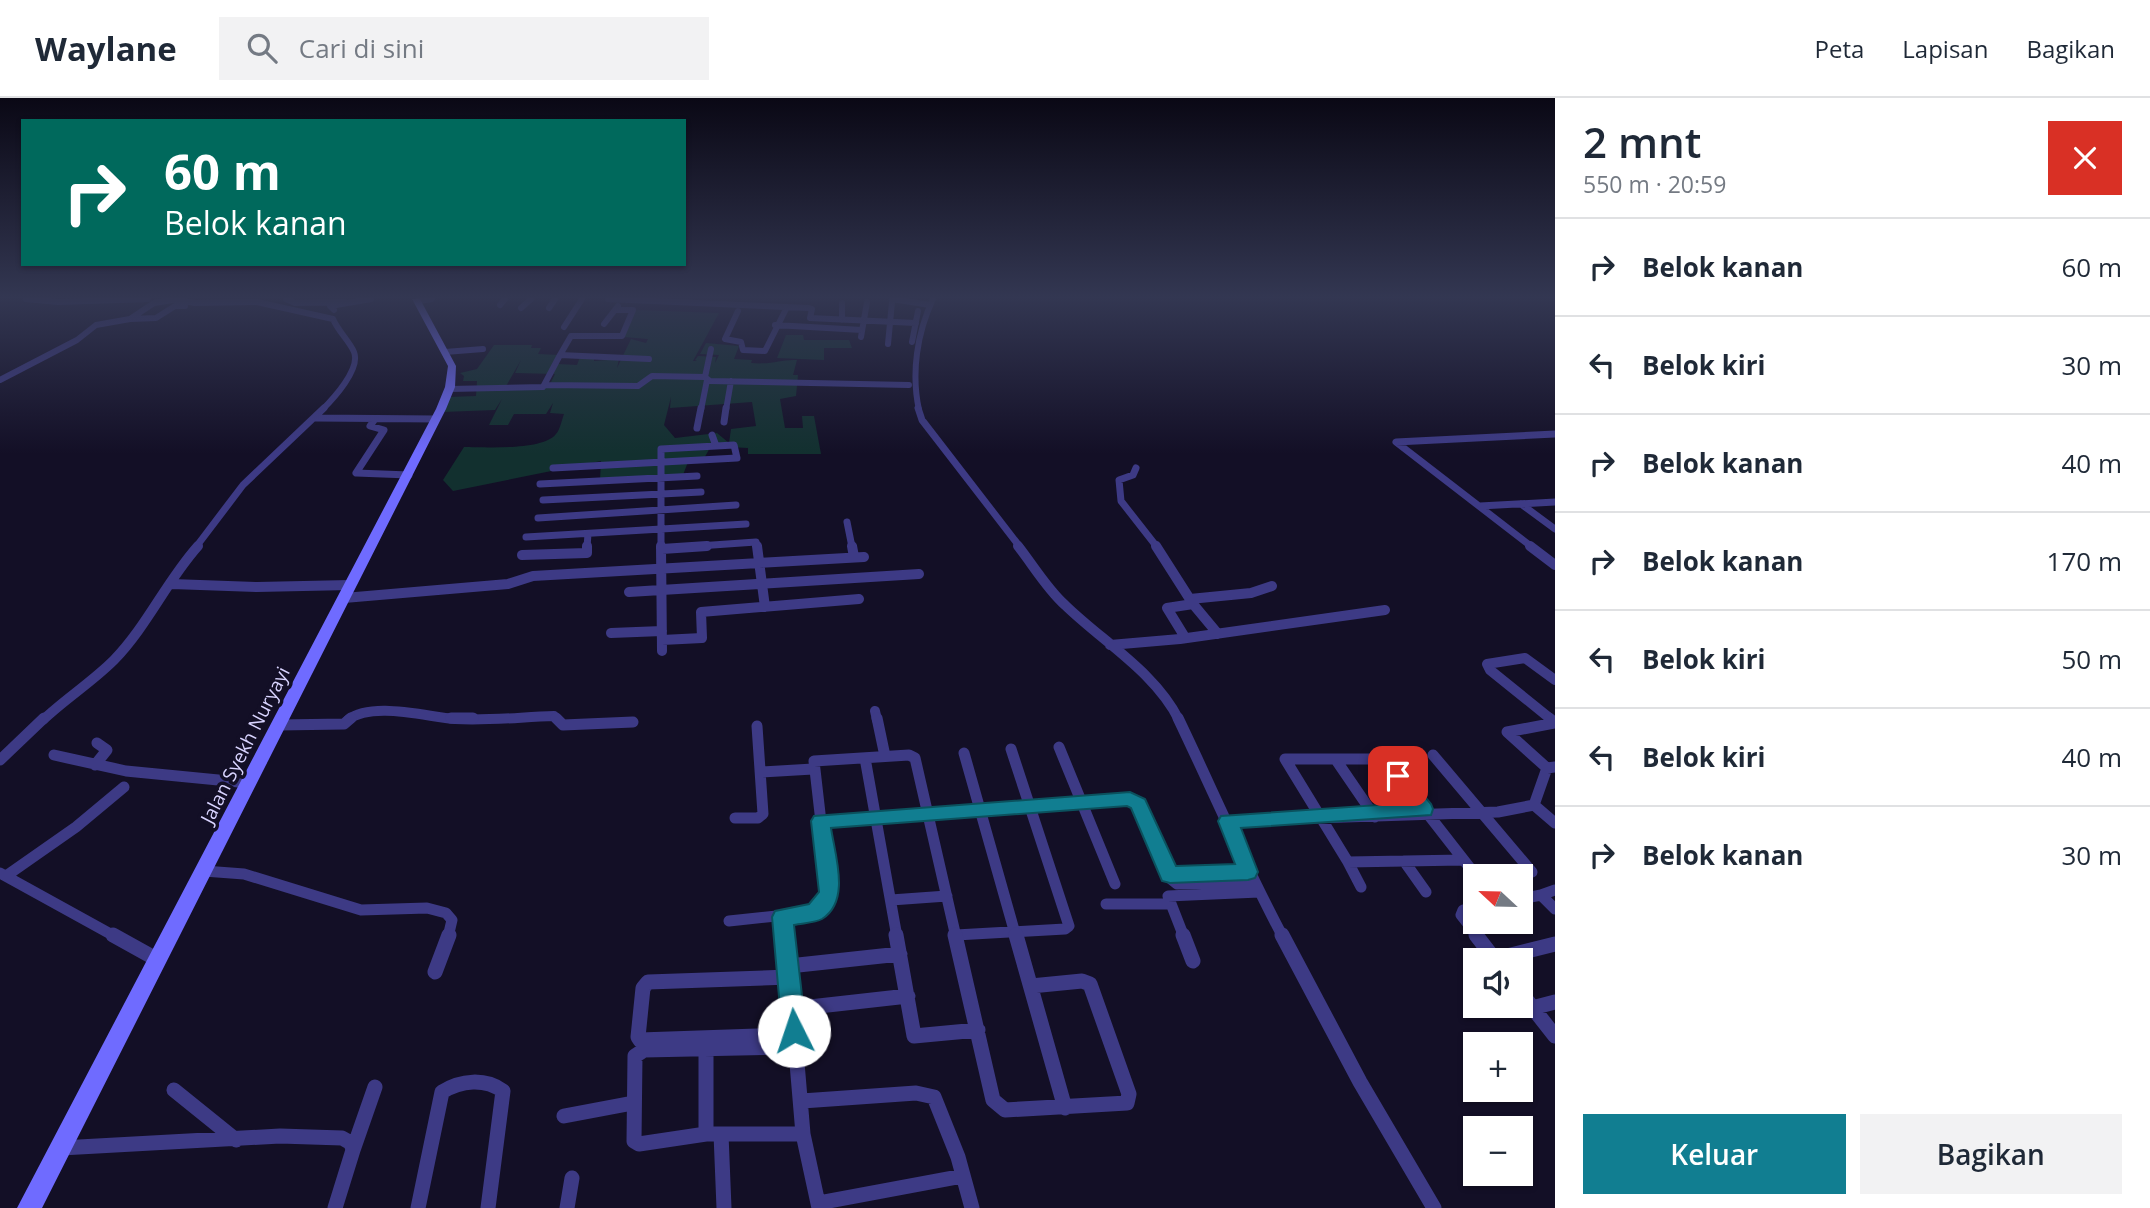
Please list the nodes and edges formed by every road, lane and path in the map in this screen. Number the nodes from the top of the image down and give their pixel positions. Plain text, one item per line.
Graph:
1 (55, 351) edge
2 (353, 351) edge
3 (460, 351) edge
4 (562, 351) edge
5 (710, 351) edge
6 (743, 351) edge
7 (766, 351) edge
8 (918, 351) edge
9 (445, 352) joint
10 (560, 355) junction
11 (649, 359) dead end
12 (706, 378) junction
13 (0, 380) edge
14 (731, 381) junction
15 (909, 384) dead end
16 (545, 385) junction
17 (449, 389) junction
18 (318, 418) junction
19 (375, 419) junction
20 (436, 419) junction
21 (724, 422) dead end
22 (697, 428) dead end
23 (1555, 434) edge
24 (712, 435) dead end
25 (716, 446) junction
26 (629, 454) dead end
27 (661, 463) junction
28 (630, 464) junction
29 (553, 468) dead end
30 (1136, 468) dead end
31 (409, 475) junction
32 (697, 476) dead end
33 (661, 478) junction
34 (540, 484) dead end
35 (701, 492) dead end
36 (661, 494) junction
37 (543, 500) dead end
38 (1555, 502) edge
39 (1521, 504) junction
40 (736, 505) dead end
41 (1479, 506) junction
42 (662, 511) junction
43 (538, 518) dead end
44 (847, 522) dead end
45 (746, 524) dead end
46 (1555, 529) edge
47 (662, 530) junction
48 (588, 534) junction
49 (526, 537) dead end
50 (662, 549) junction
51 (522, 555) dead end
52 (758, 563) junction
53 (1555, 565) edge
54 (662, 569) junction
55 (919, 574) dead end
56 (172, 584) junction
57 (761, 584) junction
58 (1272, 586) dead end
59 (662, 590) junction
60 (347, 592) junction
61 (629, 592) dead end
62 (859, 599) dead end
63 (1191, 602) junction
64 (765, 607) junction
65 (1385, 610) dead end
66 (611, 633) dead end
67 (1218, 634) junction
68 (1180, 639) junction
69 (662, 641) junction
70 (1110, 645) junction
71 (1555, 680) edge
72 (876, 711) dead end
73 (633, 722) dead end
74 (1555, 723) edge
75 (279, 725) junction
76 (757, 726) dead end
77 (97, 743) dead end
78 (1059, 747) dead end
79 (1011, 749) dead end
80 (964, 753) dead end
81 (54, 755) dead end
82 (1433, 755) dead end
83 (885, 756) junction
84 (865, 758) junction
85 (0, 760) edge
86 (1336, 760) junction
87 (95, 765) junction
88 (1551, 767) edge
89 (813, 769) junction
90 (761, 772) junction
91 (249, 783) junction
92 (124, 787) dead end
93 (1083, 803) junction
94 (1534, 804) junction
95 (1030, 807) junction
96 (980, 811) junction
97 (1478, 811) junction
98 (1426, 812) junction
99 (928, 813) junction
100 (1373, 814) junction
101 (876, 817) junction
102 (1319, 817) junction
103 (735, 818) dead end
104 (821, 821) junction
105 (1228, 821) junction
106 (1555, 823) edge
107 (1462, 860) junction
108 (1404, 861) junction
109 (1348, 862) junction
110 (1466, 864) edge
111 (1525, 864) edge
112 (204, 871) junction
113 (3, 874) edge
114 (1254, 882) junction
115 (1115, 884) dead end
116 (1361, 887) dead end
117 (1555, 890) edge
118 (1426, 892) dead end
119 (1541, 895) junction
120 (947, 896) junction
121 (1533, 897) edge
122 (891, 900) junction
123 (1106, 904) dead end
124 (1170, 904) junction
125 (1555, 909) edge
126 (783, 917) junction
127 (729, 921) dead end
128 (1015, 932) junction
129 (1475, 934) edge
130 (956, 935) junction
131 (1555, 944) edge
132 (1486, 948) edge
133 (1533, 950) edge
134 (900, 954) junction
135 (158, 960) junction
136 (1194, 961) dead end
137 (435, 972) dead end
138 (789, 972) junction
139 (1031, 986) junction
140 (908, 996) junction
141 (1555, 1002) edge
142 (1533, 1008) edge
143 (792, 1009) junction
144 (1533, 1009) edge
145 (978, 1030) junction
146 (1555, 1036) edge
147 (706, 1049) junction
148 (375, 1087) dead end
149 (174, 1090) dead end
150 (802, 1101) junction
151 (633, 1104) junction
152 (1065, 1108) junction
153 (564, 1116) dead end
154 (803, 1133) junction
155 (714, 1134) junction
156 (236, 1140) junction
157 (60, 1148) junction
158 (353, 1150) junction
159 (962, 1176) junction
160 (572, 1178) dead end
161 (819, 1206) edge
162 (29, 1208) edge
163 (335, 1208) edge
164 (418, 1208) edge
165 (488, 1208) edge
166 (567, 1208) edge
167 (724, 1208) edge
168 (972, 1208) edge
169 (1434, 1208) edge

1 - 13 street
2 - 18 street
3 - 9 street
4 - 10 street
5 - 12 street
6 - 7 street
8 - 70 street
9 - 17 main road, Jalan Syekh Nuryayi
10 - 11 street
10 - 16 street
12 - 14 street
12 - 16 street
12 - 22 street
14 - 15 street
14 - 21 street
16 - 17 street
17 - 20 main road, Jalan Syekh Nuryayi
18 - 19 street
18 - 56 street
19 - 20 street
19 - 31 street
20 - 31 main road, Jalan Syekh Nuryayi
23 - 41 street
24 - 25 street
25 - 27 street
25 - 27 street
26 - 28 street
27 - 28 street
27 - 33 street
28 - 29 street
30 - 63 street
31 - 60 main road, Jalan Syekh Nuryayi
32 - 33 street
33 - 34 street
33 - 36 street
35 - 36 street
36 - 37 street
36 - 42 street
38 - 39 street
39 - 41 street
39 - 46 street
40 - 42 street
41 - 53 street
42 - 43 street
42 - 47 street
44 - 52 street
45 - 47 street
47 - 48 street
47 - 50 street
48 - 49 street
48 - 51 street
50 - 52 street
50 - 54 street
52 - 54 street
52 - 57 street
54 - 59 street
54 - 60 street
55 - 57 street
56 - 60 street
56 - 85 street
57 - 59 street
57 - 64 street
58 - 63 street
59 - 61 street
59 - 69 street
60 - 75 main road, Jalan Syekh Nuryayi
62 - 64 street
63 - 67 street
63 - 68 street
64 - 69 street
65 - 67 street
66 - 69 street
67 - 68 street
68 - 70 street
70 - 105 street
71 - 74 street
72 - 83 street
73 - 75 street
74 - 88 street
75 - 91 main road, Jalan Syekh Nuryayi
76 - 90 street
77 - 87 street
78 - 93 street
79 - 95 street
80 - 96 street
81 - 87 street
82 - 97 street
83 - 84 street
83 - 99 street
84 - 89 street
84 - 101 street
86 - 98 street
86 - 100 street
86 - 102 street
87 - 91 street
88 - 94 street
89 - 90 street
89 - 104 street
90 - 103 street
91 - 112 main road, Jalan Syekh Nuryayi
92 - 113 street
93 - 95 street
93 - 114 street
93 - 115 street
94 - 97 street
94 - 106 street
95 - 96 street
95 - 128 street
96 - 99 street
96 - 128 street
97 - 98 street
97 - 111 street
98 - 100 street
98 - 107 street
99 - 101 street
99 - 120 street
100 - 102 street
101 - 104 street
101 - 122 street
102 - 105 street
102 - 109 street
104 - 126 street
105 - 114 street
107 - 108 street
107 - 110 street
108 - 109 street
108 - 118 street
109 - 116 street
112 - 135 main road, Jalan Syekh Nuryayi
112 - 137 street
113 - 135 street
114 - 124 street
114 - 169 street
117 - 119 street
119 - 121 street
119 - 125 street
120 - 122 street
120 - 130 street
122 - 134 street
123 - 124 street
124 - 136 street
126 - 127 street
126 - 138 street
128 - 130 street
128 - 139 street
129 - 132 street
130 - 145 street
131 - 133 street
134 - 138 street
134 - 140 street
135 - 157 main road, Jalan Syekh Nuryayi
138 - 143 street
138 - 143 street
139 - 152 street
139 - 152 street
140 - 143 street
140 - 145 street
141 - 142 street
144 - 146 street
145 - 152 street
147 - 150 street
147 - 151 street
147 - 155 street
148 - 158 street
149 - 156 street
150 - 154 street
150 - 159 street
151 - 153 street
151 - 155 street
154 - 155 street
154 - 161 street
155 - 167 street
156 - 157 street
156 - 158 street
157 - 162 main road, Jalan Syekh Nuryayi
158 - 163 street
159 - 161 street
159 - 168 street
160 - 166 street
164 - 165 street

